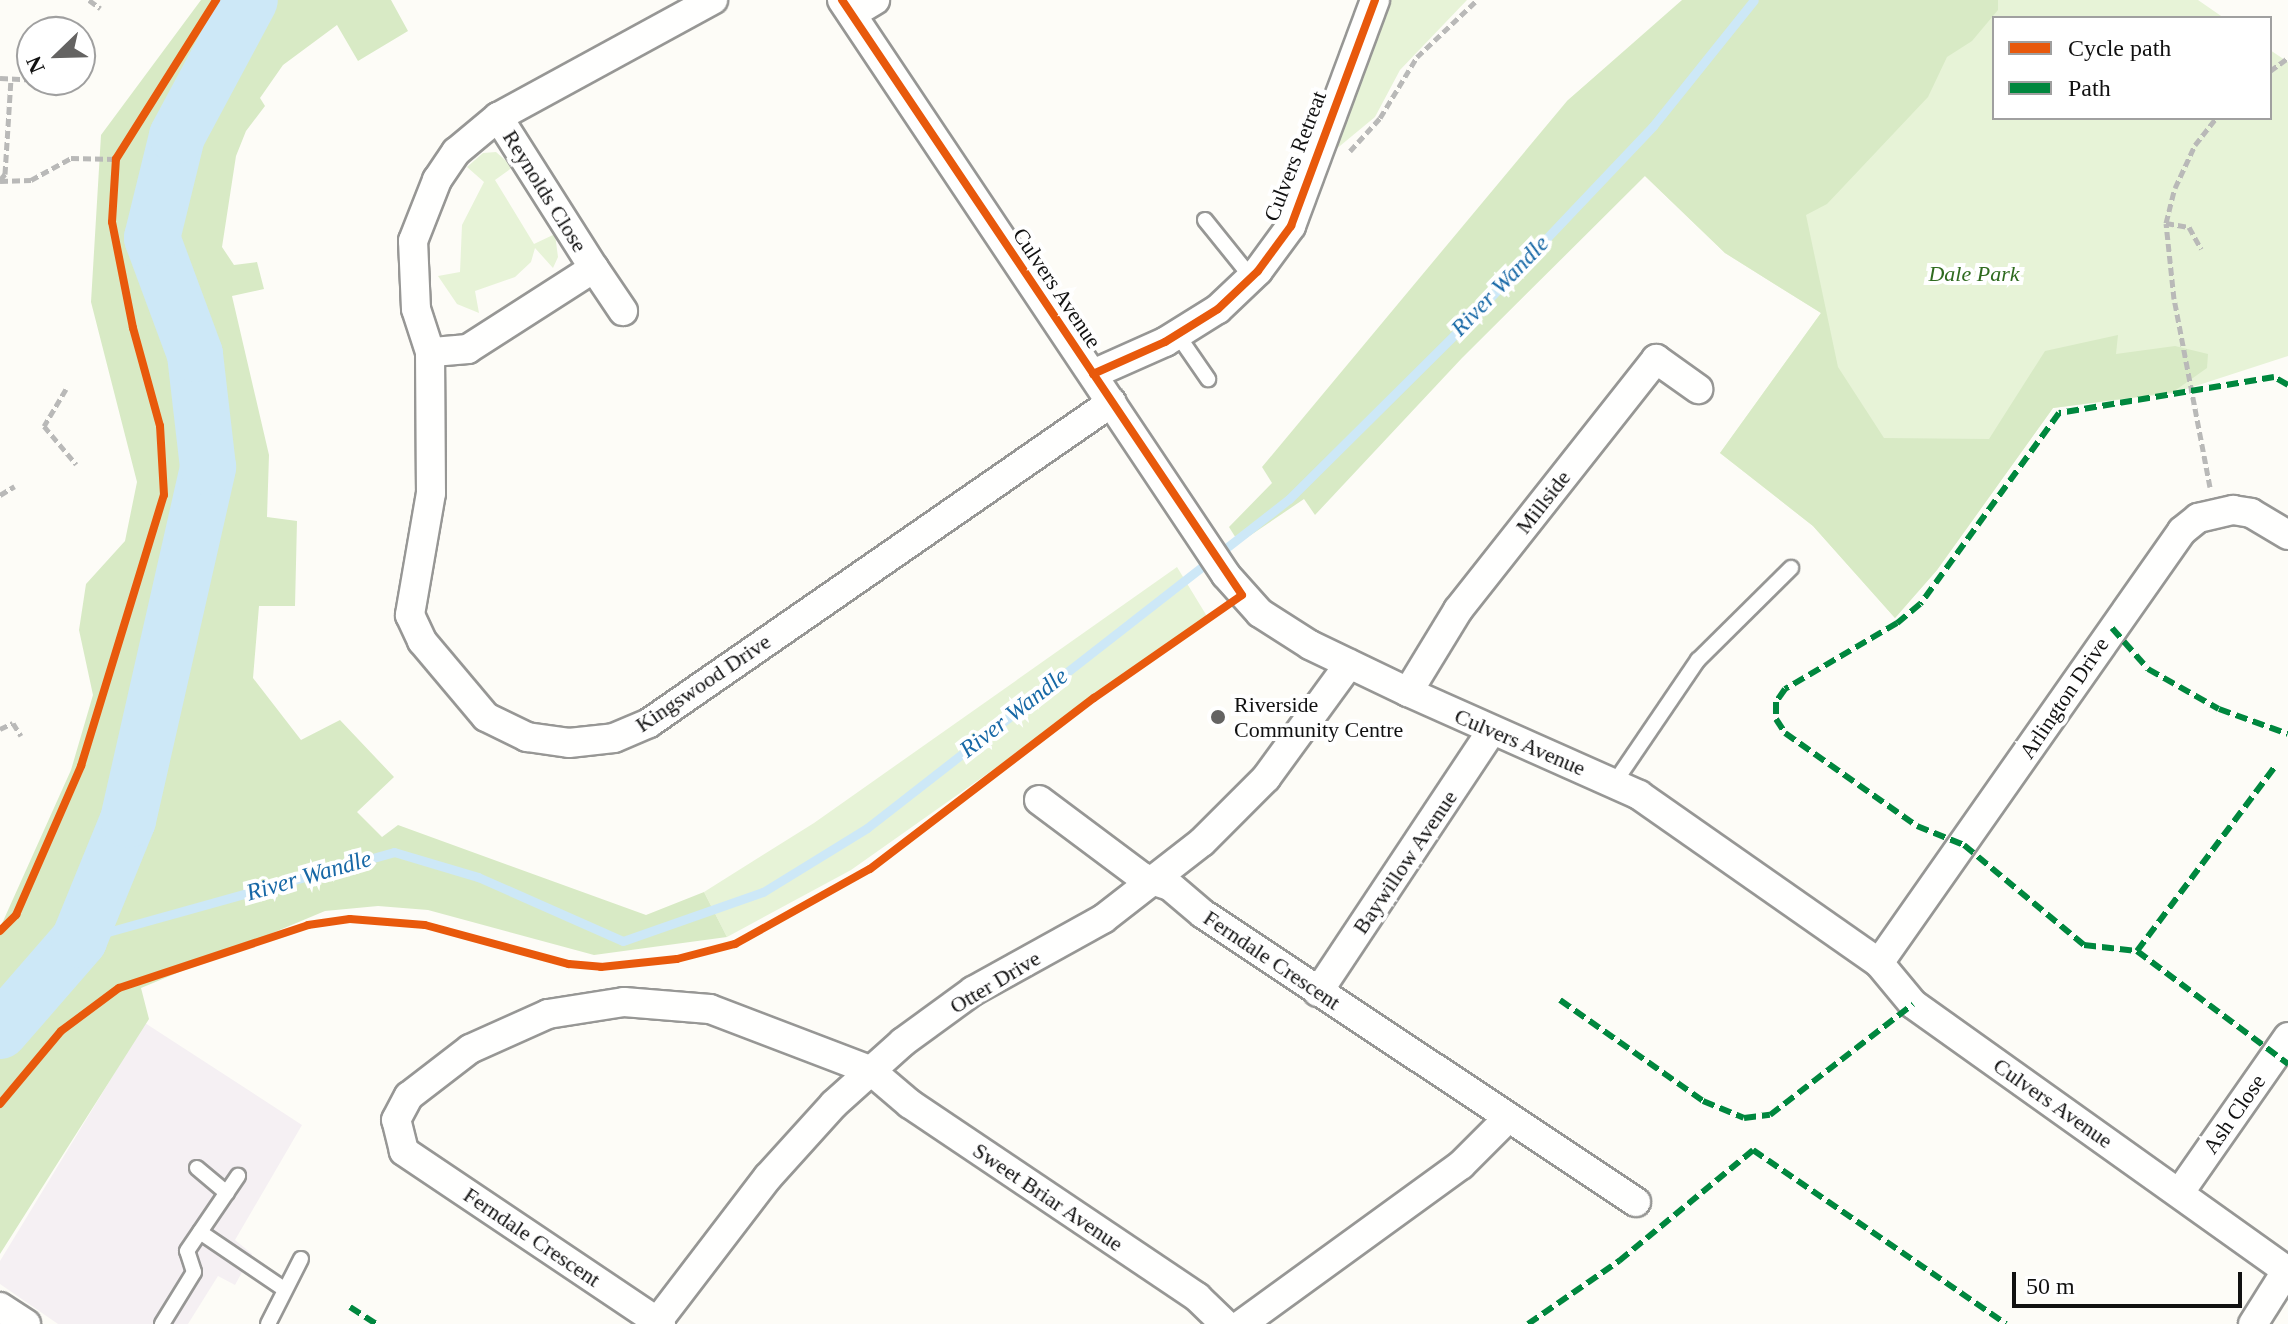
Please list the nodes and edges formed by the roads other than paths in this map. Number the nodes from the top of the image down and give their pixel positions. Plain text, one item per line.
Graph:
1 (713, 0) edge
2 (1375, 0) edge
3 (857, 5) edge
4 (498, 117) junction
5 (1205, 220) dead end
6 (594, 268) junction
7 (1251, 277) junction
8 (623, 311) dead end
9 (1177, 334) junction
10 (430, 352) junction
11 (1093, 374) junction
12 (1208, 379) dead end
13 (1698, 389) dead end
14 (433, 392) joint
15 (1112, 402) junction
16 (2288, 535) edge
17 (1791, 568) dead end
18 (1349, 664) junction
19 (1408, 692) junction
20 (1491, 732) junction
21 (1615, 782) junction
22 (1039, 800) dead end
23 (1155, 882) junction
24 (1879, 963) junction
25 (1318, 992) junction
26 (2288, 1037) edge
27 (870, 1070) junction
28 (1507, 1119) junction
29 (404, 1151) joint
30 (197, 1168) dead end
31 (238, 1176) dead end
32 (2180, 1192) junction
33 (227, 1193) junction
34 (1636, 1202) dead end
35 (200, 1232) junction
36 (301, 1259) dead end
37 (2288, 1270) edge
38 (284, 1289) junction
39 (0, 1307) edge
40 (659, 1323) edge
41 (26, 1324) edge
42 (162, 1324) edge
43 (268, 1324) edge
44 (1225, 1324) edge
45 (1242, 1324) edge
46 (2253, 1324) edge

1 - 4 street, Reynolds Close
2 - 7 street, Culvers Retreat
3 - 11 street, Culvers Avenue
4 - 6 street, Reynolds Close
4 - 10 street, Reynolds Close
5 - 7 lane
6 - 8 street
6 - 10 street, Reynolds Close
7 - 9 street, Culvers Retreat
9 - 11 street, Culvers Retreat
9 - 12 lane
10 - 14 street, Reynolds Close
11 - 15 street, Culvers Avenue
13 - 19 street, Millside
14 - 15 street, Kingswood Drive
15 - 18 street, Culvers Avenue
16 - 24 street, Arlington Drive
17 - 21 lane
18 - 19 street, Culvers Avenue
18 - 23 street, Otter Drive
19 - 20 street, Culvers Avenue
20 - 21 street, Culvers Avenue
20 - 25 street, Baywillow Avenue
21 - 24 street, Culvers Avenue
22 - 23 street, Ferndale Crescent
23 - 25 street, Ferndale Crescent
23 - 27 street, Otter Drive
24 - 32 street, Culvers Avenue
25 - 28 street, Ferndale Crescent
26 - 32 street, Ash Close
27 - 29 street, Sweet Briar Avenue
27 - 40 street, Otter Drive
27 - 44 street, Sweet Briar Avenue
28 - 34 street, Ferndale Crescent
28 - 45 street
29 - 40 street, Ferndale Crescent
30 - 33 lane
31 - 33 lane
32 - 37 street, Culvers Avenue
33 - 35 lane
35 - 38 lane
35 - 42 lane
36 - 38 lane
37 - 46 street
38 - 43 lane
39 - 41 street

